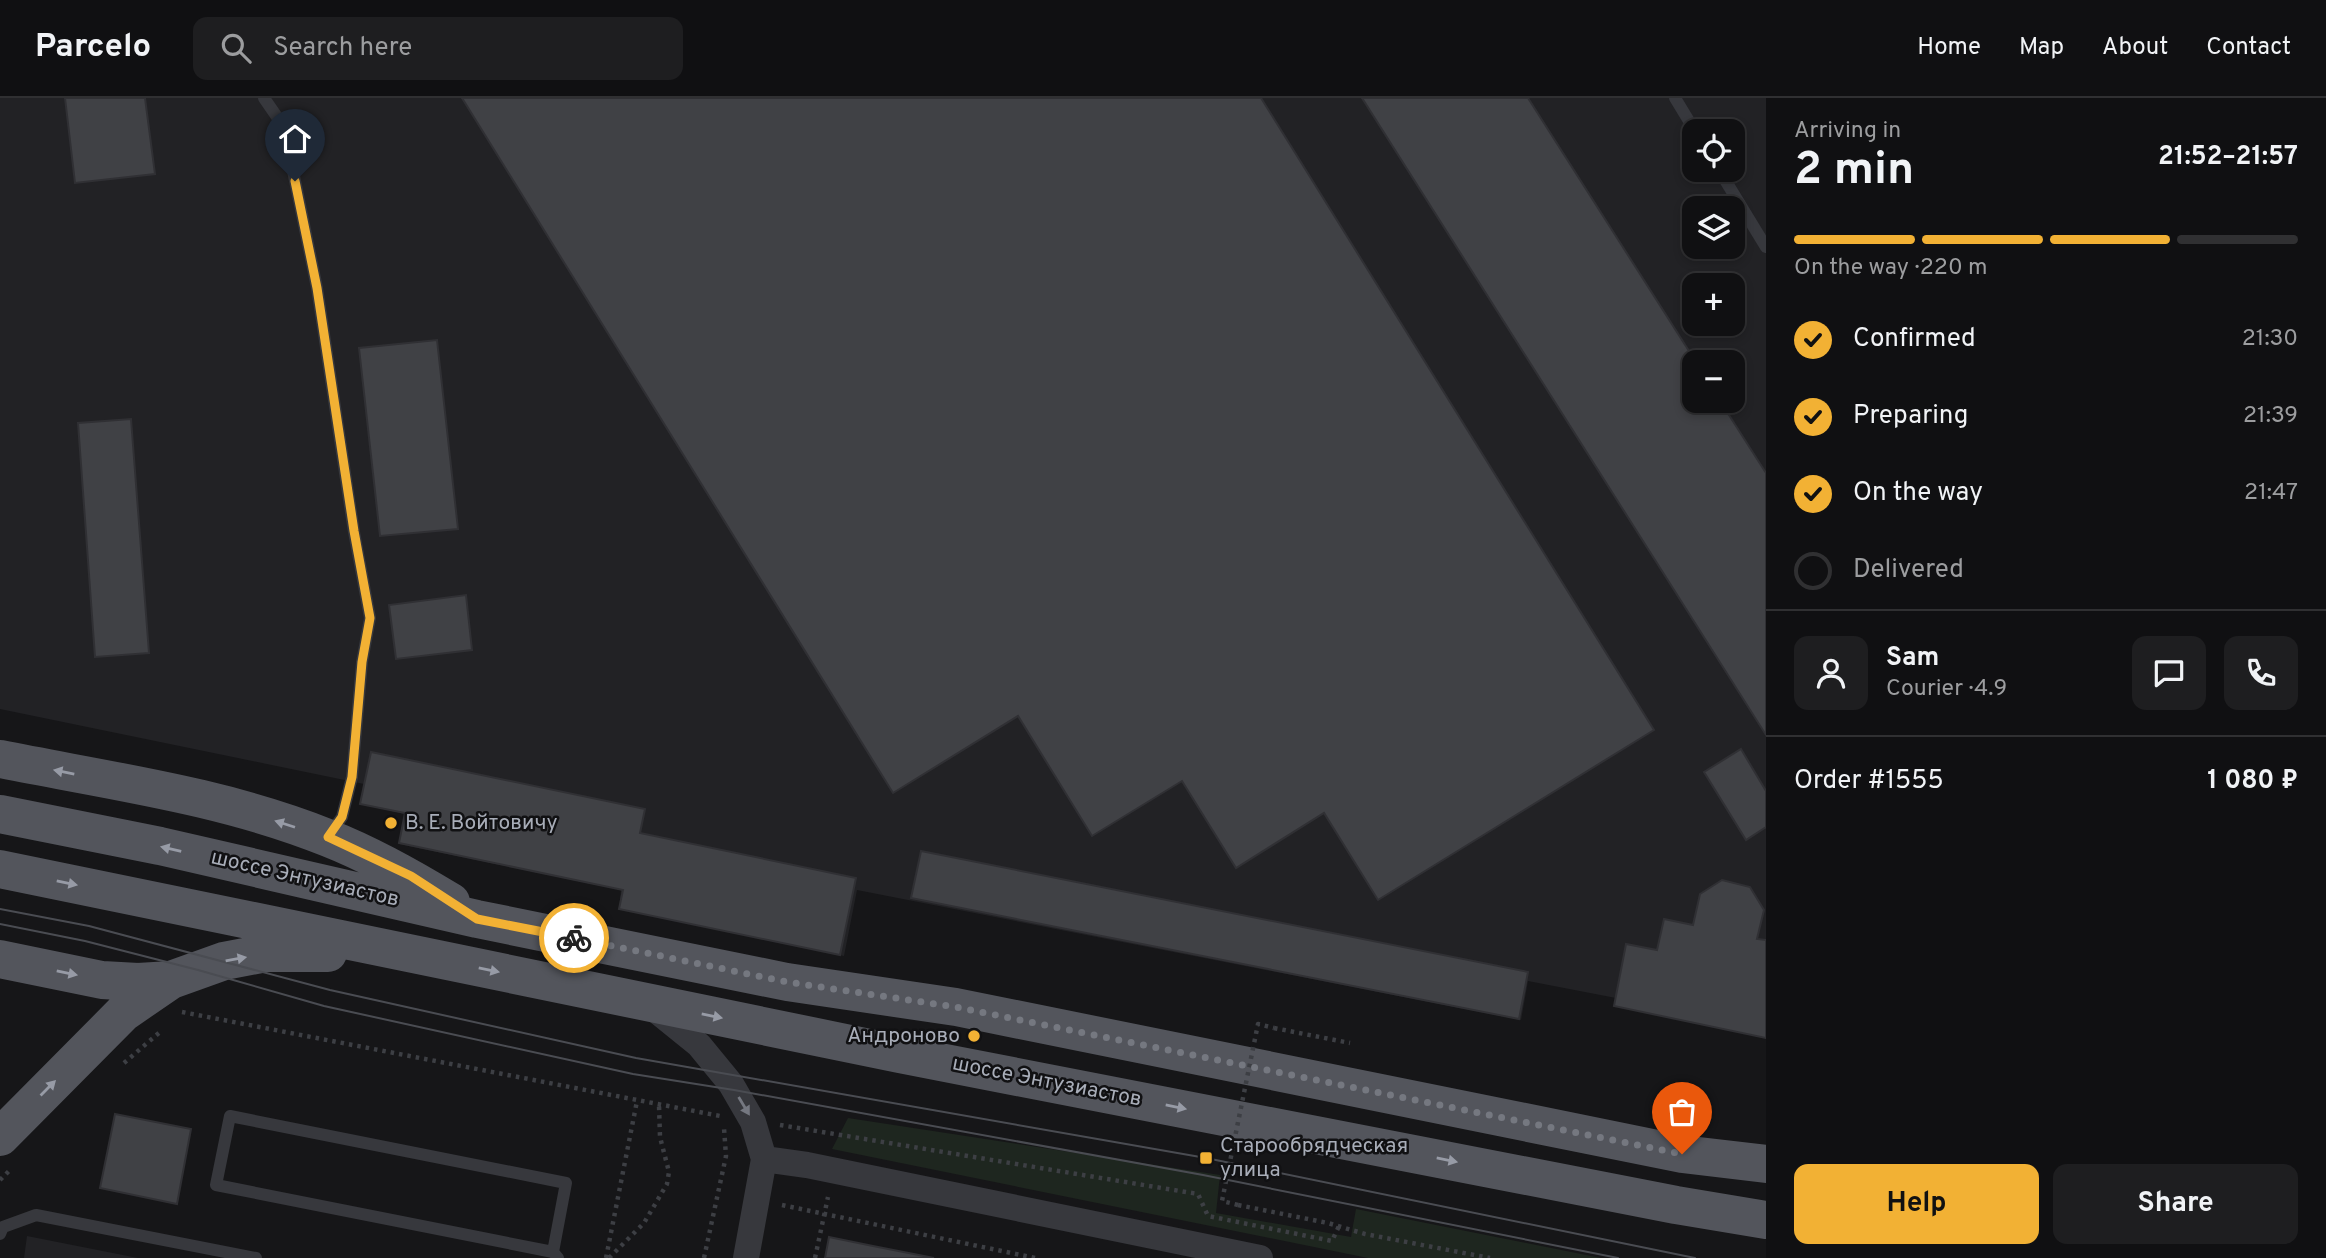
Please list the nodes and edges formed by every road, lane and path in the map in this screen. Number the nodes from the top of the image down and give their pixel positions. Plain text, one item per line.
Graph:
1 (264, 98) edge
2 (1675, 98) edge
3 (1688, 119) edge
4 (1726, 182) edge
5 (1766, 247) edge
6 (0, 759) edge
7 (0, 814) edge
8 (328, 837) junction
9 (0, 869) edge
10 (477, 919) junction
11 (422, 956) junction
12 (0, 959) edge
13 (171, 980) junction
14 (648, 1003) junction
15 (172, 1020) dead end
16 (162, 1029) dead end
17 (1350, 1043) dead end
18 (123, 1064) dead end
19 (637, 1101) junction
20 (659, 1105) junction
21 (753, 1122) junction
22 (9, 1149) edge
23 (764, 1159) junction
24 (1766, 1164) edge
25 (0, 1180) edge
26 (832, 1186) dead end
27 (774, 1203) dead end
28 (823, 1215) junction
29 (1766, 1220) edge
30 (1339, 1226) junction
31 (0, 1234) edge
32 (555, 1255) edge
33 (256, 1258) edge
34 (608, 1258) edge
35 (704, 1258) edge
36 (746, 1258) edge
37 (815, 1258) edge
38 (1035, 1258) edge
39 (1261, 1258) edge
40 (1490, 1258) edge

1 - 8 lane
2 - 3 lane
4 - 5 lane
8 -> 6 main road
10 -> 7 main road, шоссе Энтузиастов
8 - 10 main road
9 -> 11 main road, шоссе Энтузиастов
10 - 24 main road, шоссе Энтузиастов
13 -> 11 main road
11 -> 14 main road, шоссе Энтузиастов
12 -> 13 main road
22 -> 13 main road
14 -> 21 street
14 -> 29 main road, шоссе Энтузиастов
15 - 19 path
16 - 18 path
17 - 30 path, bridge
19 - 20 path
19 - 34 path
20 - 34 path
20 - 35 path
21 - 23 street
21 - 30 path
22 - 25 path
23 - 36 street
23 - 39 street
26 - 28 path
27 - 28 path
28 - 37 path
28 - 38 path
30 - 40 path
31 - 33 lane
32 - 32 lane

